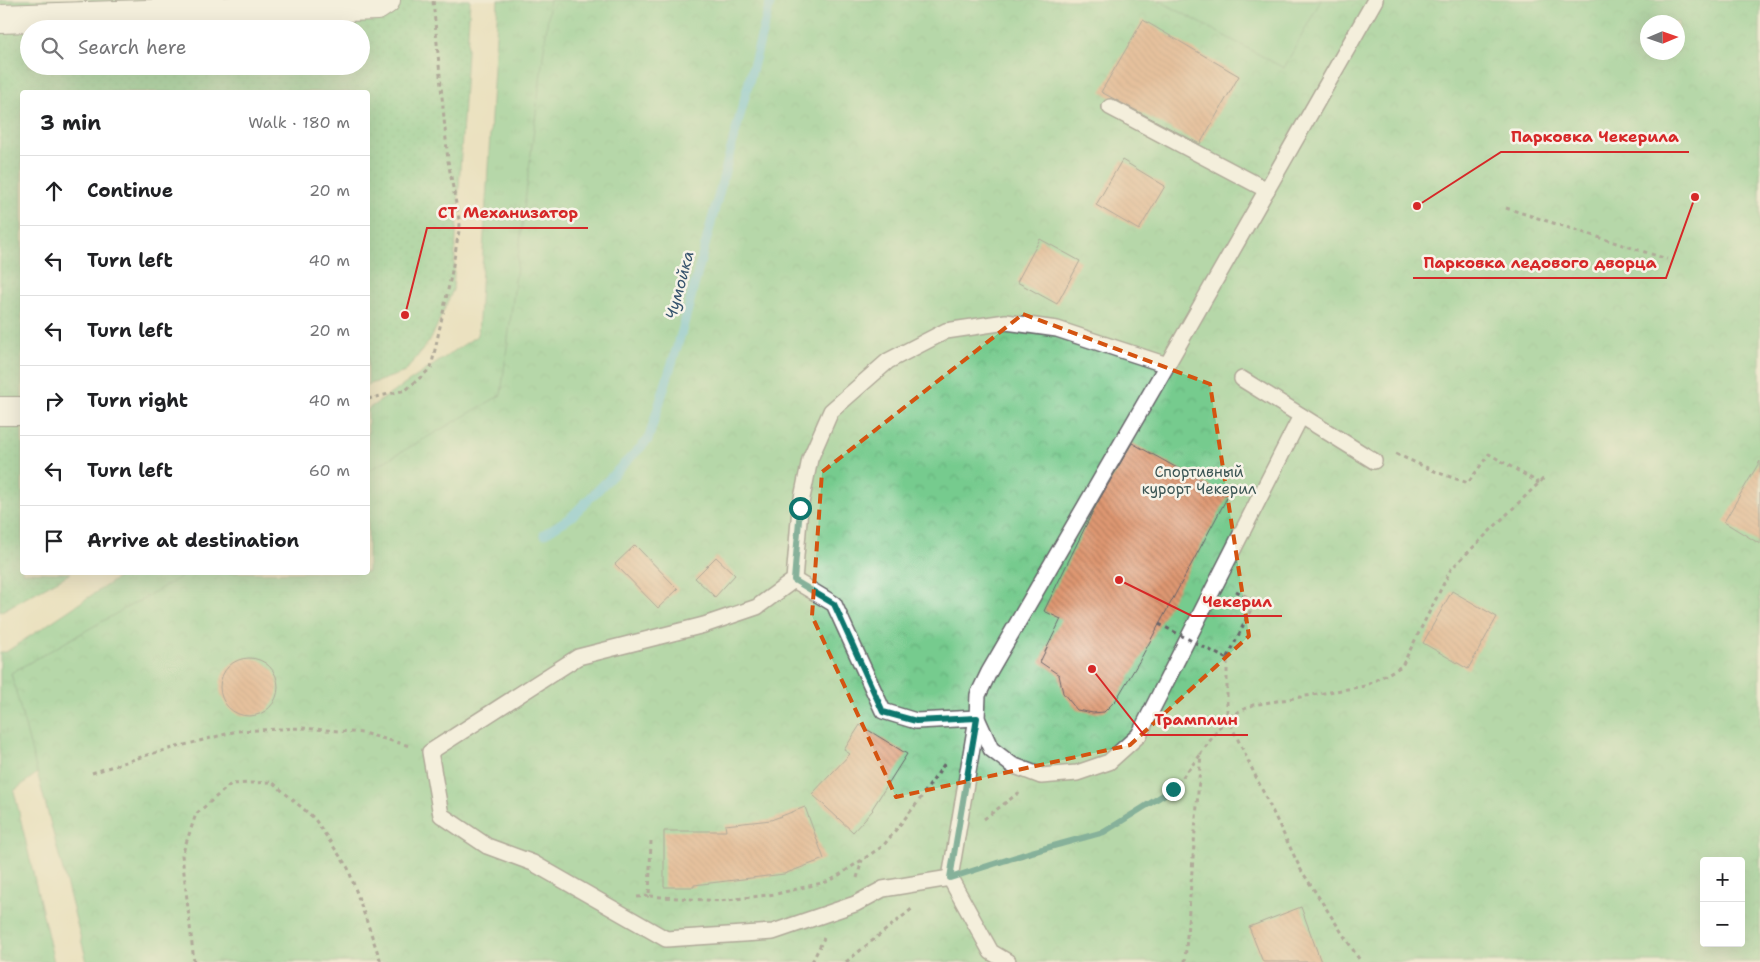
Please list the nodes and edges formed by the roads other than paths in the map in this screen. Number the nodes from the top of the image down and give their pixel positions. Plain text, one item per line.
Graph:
1 (386, 0) edge
2 (1375, 0) edge
3 (0, 19) edge
4 (1110, 107) dead end
5 (1267, 190) junction
6 (1167, 365) junction
7 (1242, 379) dead end
8 (0, 411) edge
9 (20, 411) edge
10 (1301, 416) junction
11 (1374, 461) dead end
12 (794, 580) junction
13 (977, 718) junction
14 (950, 878) junction
15 (1008, 962) edge

1 - 3 street
2 - 5 lane
4 - 5 lane
5 - 6 lane
6 - 12 lane
6 - 13 lane
7 - 10 lane
8 - 9 street
10 - 11 lane
10 - 13 lane
12 - 13 lane
12 - 14 lane
13 - 14 lane
14 - 15 lane

